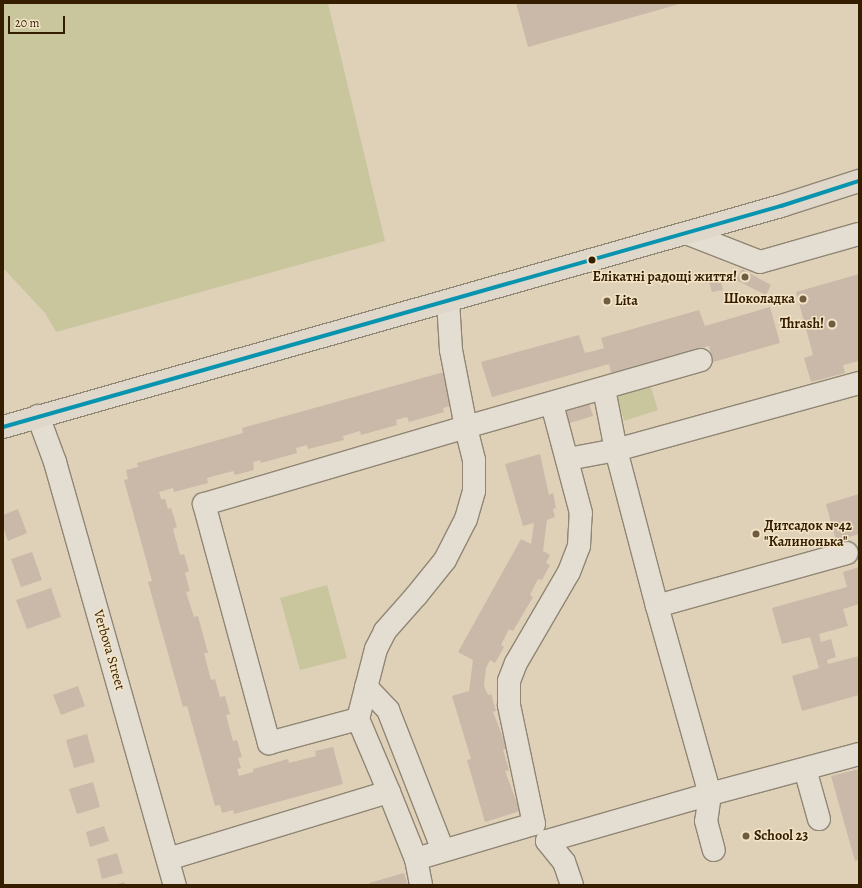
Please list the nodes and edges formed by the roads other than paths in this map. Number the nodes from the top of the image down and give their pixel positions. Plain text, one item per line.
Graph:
1 (859, 181) edge
2 (686, 233) junction
3 (859, 234) edge
4 (448, 301) junction
5 (701, 360) dead end
6 (859, 383) edge
7 (604, 389) junction
8 (552, 404) junction
9 (38, 416) junction
10 (3, 427) edge
11 (466, 428) junction
12 (616, 450) junction
13 (568, 459) junction
14 (847, 553) dead end
15 (657, 606) junction
16 (366, 687) junction
17 (358, 719) junction
18 (859, 754) edge
19 (805, 769) junction
20 (389, 792) junction
21 (710, 794) junction
22 (819, 819) dead end
23 (443, 850) junction
24 (714, 850) dead end
25 (168, 859) junction
26 (416, 859) junction
27 (175, 885) edge
28 (421, 885) edge
29 (572, 885) edge

1 - 2 main road
2 - 3 street
2 - 4 main road
4 - 9 main road
4 - 11 street
5 - 7 street
6 - 12 street
7 - 8 street
7 - 12 street
8 - 11 street
8 - 13 street
9 - 10 main road
9 - 25 street, Verbova Street
11 - 16 street
11 - 17 street
12 - 13 street
12 - 15 street
13 - 23 street
14 - 15 street
15 - 21 street
16 - 17 street
16 - 23 street
17 - 20 street
18 - 19 street
19 - 21 street
19 - 22 street
20 - 25 street
20 - 26 street
21 - 24 street
21 - 29 street
23 - 26 street
25 - 27 street, Verbova Street
26 - 28 street

